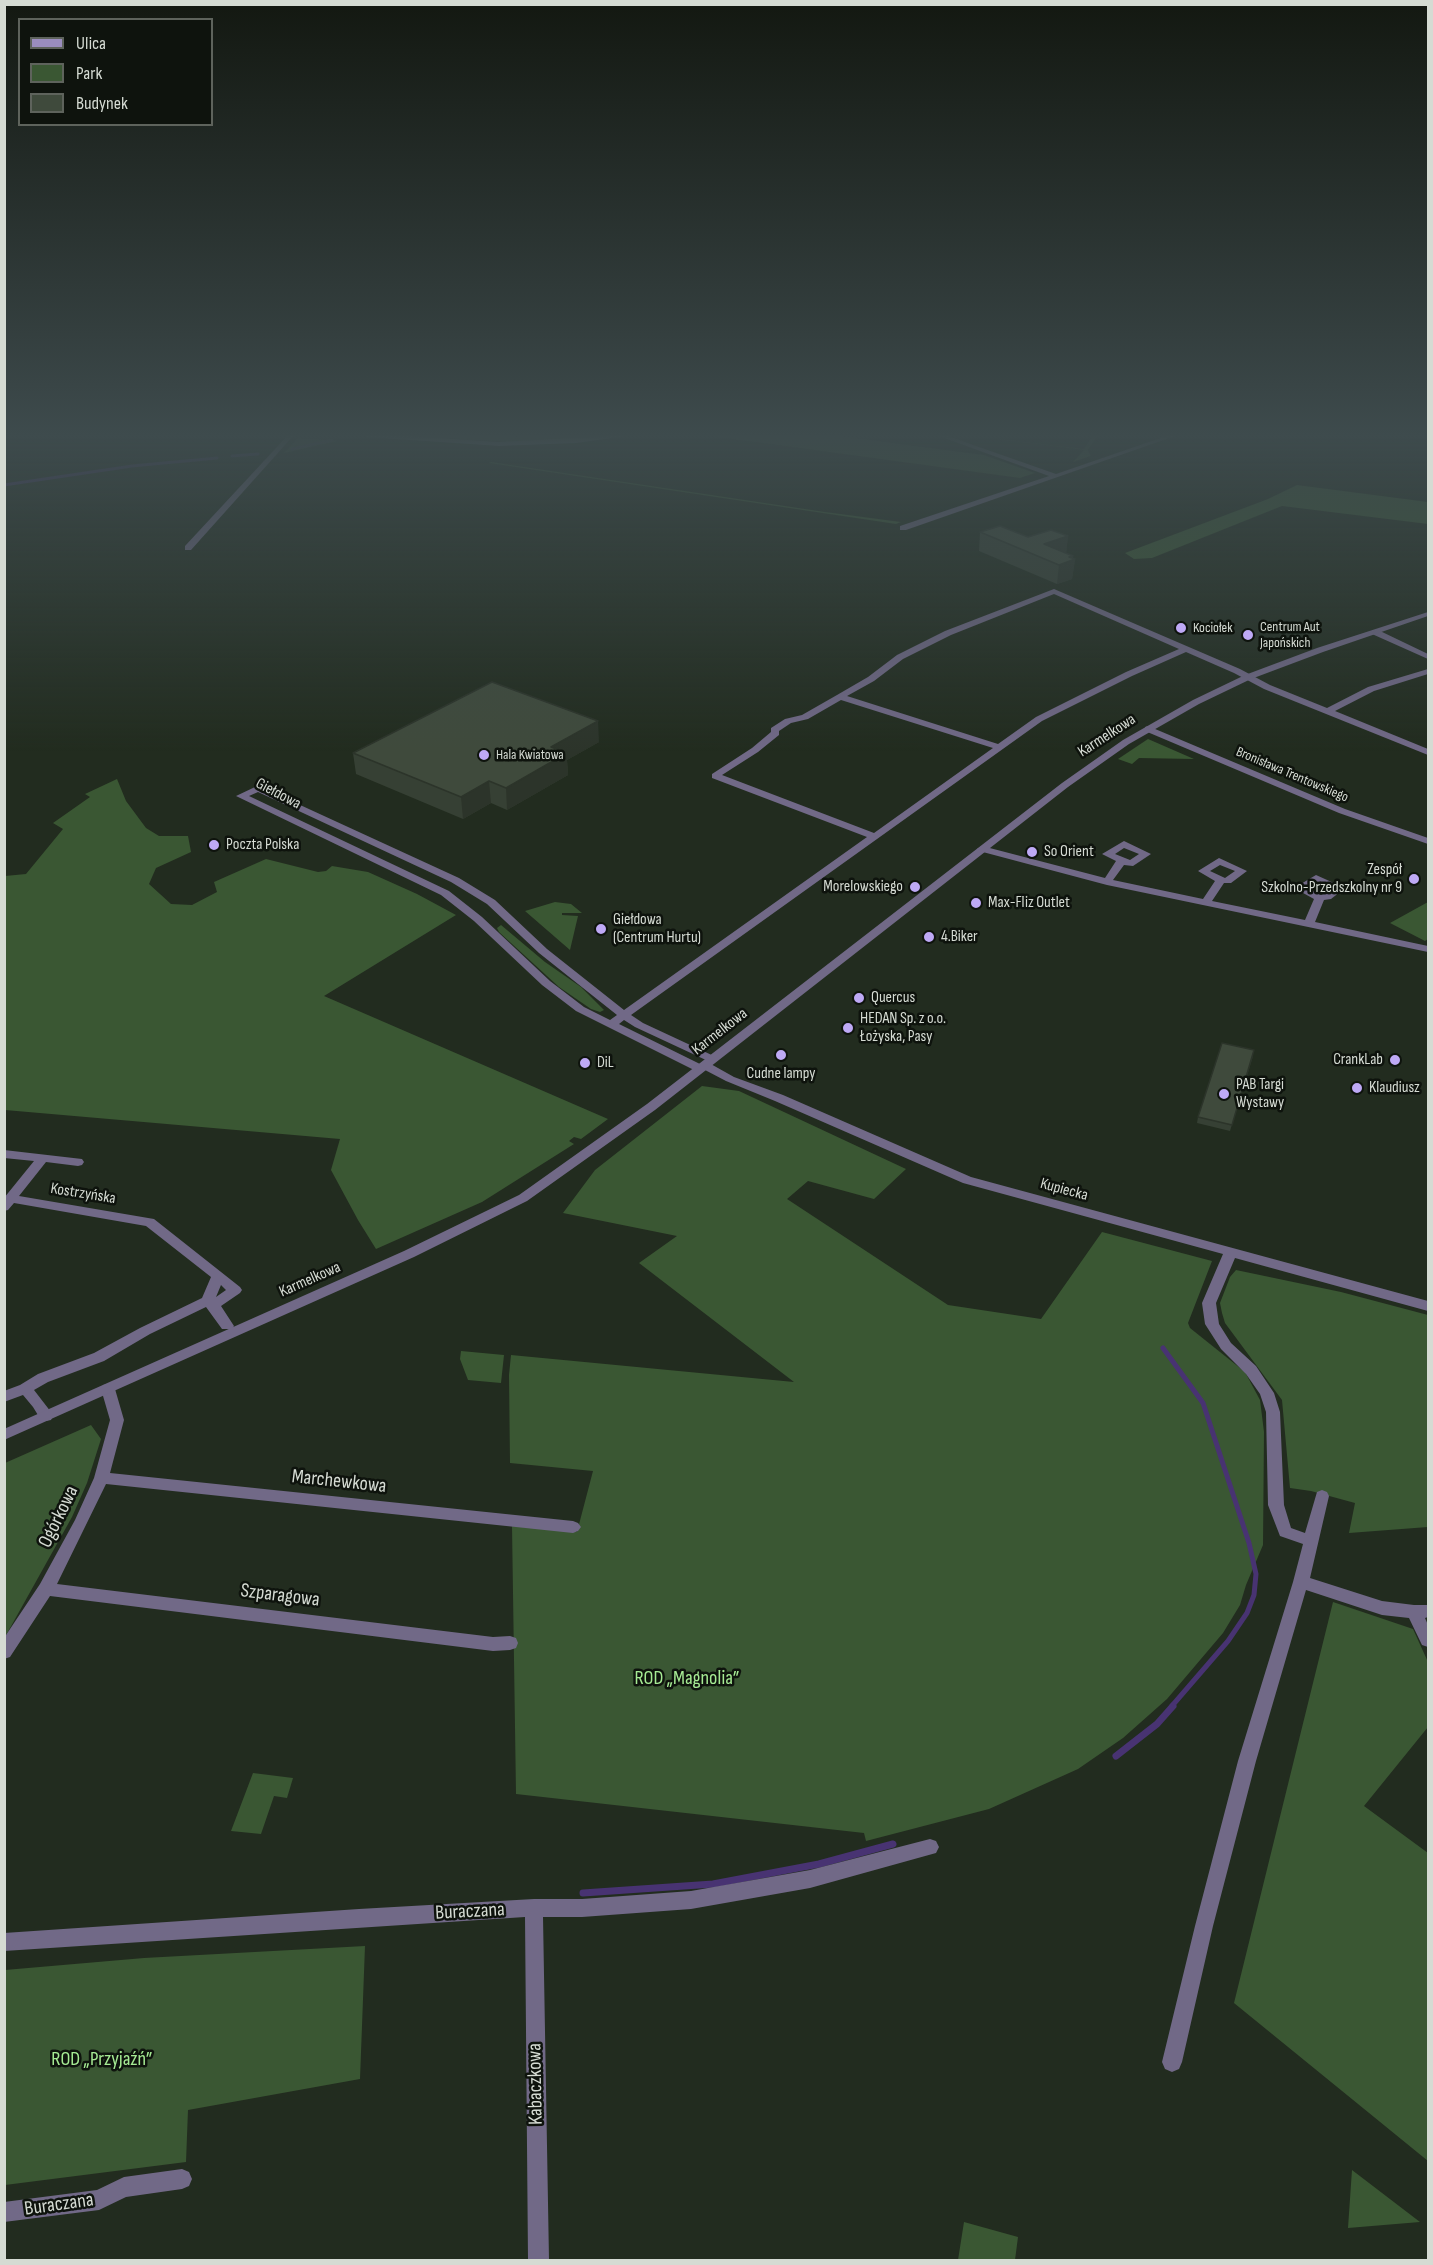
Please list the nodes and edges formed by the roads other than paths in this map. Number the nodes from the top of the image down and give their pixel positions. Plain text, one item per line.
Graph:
1 (195, 541) edge
2 (188, 548) dead end
3 (1428, 614) edge
4 (1375, 632) junction
5 (1185, 649) junction
6 (1428, 657) edge
7 (1428, 671) edge
8 (1248, 677) junction
9 (840, 697) junction
10 (1327, 712) junction
11 (1148, 729) junction
12 (999, 747) junction
13 (1428, 752) edge
14 (344, 829) junction
15 (874, 836) junction
16 (328, 837) junction
17 (1428, 841) edge
18 (376, 844) junction
19 (982, 849) junction
20 (360, 852) junction
21 (1122, 860) dead end
22 (1221, 880) dead end
23 (1107, 882) junction
24 (1320, 898) dead end
25 (1206, 903) junction
26 (504, 914) junction
27 (480, 922) junction
28 (1309, 924) junction
29 (1428, 949) edge
30 (622, 1014) junction
31 (609, 1025) junction
32 (706, 1064) junction
33 (4, 1154) edge
34 (42, 1159) junction
35 (78, 1162) dead end
36 (8, 1203) edge
37 (1230, 1253) junction
38 (218, 1276) junction
39 (210, 1303) junction
40 (1428, 1306) edge
41 (227, 1326) dead end
42 (25, 1389) junction
43 (108, 1389) junction
44 (4, 1397) edge
45 (46, 1416) junction
46 (4, 1435) edge
47 (101, 1478) junction
48 (1322, 1496) dead end
49 (573, 1527) dead end
50 (1311, 1540) junction
51 (1301, 1582) junction
52 (46, 1589) junction
53 (1421, 1611) edge
54 (1428, 1640) edge
55 (510, 1643) dead end
56 (4, 1652) edge
57 (930, 1847) dead end
58 (534, 1908) junction
59 (4, 1942) edge
60 (1172, 2062) dead end
61 (182, 2179) dead end
62 (4, 2212) edge
63 (539, 2260) edge

1 - 2 street
3 - 4 street, Karmelkowa
4 - 6 street
4 - 8 street, Karmelkowa
5 - 8 street
5 - 9 street
5 - 12 street
7 - 10 street
8 - 10 street
8 - 11 street, Karmelkowa
9 - 12 street
9 - 15 street
10 - 13 street
11 - 17 street, Bronisława Trentowskiego
11 - 19 street, Karmelkowa
12 - 15 street
14 - 16 street
14 - 16 street, Giełdowa
14 - 18 street, Giełdowa
15 - 30 street
16 - 20 street, Giełdowa
18 - 20 street
18 - 26 street, Giełdowa
19 - 23 street
19 - 32 street, Karmelkowa
20 - 27 street, Giełdowa
21 - 23 street
22 - 25 street
23 - 25 street
24 - 28 street
25 - 28 street
26 - 27 street
26 - 30 street, Giełdowa
27 - 31 street, Giełdowa
28 - 29 street
30 - 31 street
30 - 32 street, Giełdowa
31 - 32 street, Giełdowa
32 - 37 street, Kupiecka
32 - 43 street, Karmelkowa
33 - 34 street, Kostrzyńska
34 - 35 street
34 - 36 street, Kostrzyńska
36 - 38 street, Kostrzyńska
37 - 40 street, Kupiecka
37 - 50 street
38 - 39 street
38 - 39 street, Kostrzyńska
39 - 41 street
39 - 42 street
42 - 44 street
42 - 45 street
43 - 45 street, Karmelkowa
43 - 47 street, Ogórkowa
45 - 46 street, Karmelkowa
47 - 49 street, Marchewkowa
47 - 52 street, Ogórkowa
48 - 50 street
50 - 51 street
51 - 53 street
51 - 60 street
52 - 55 street, Szparagowa
52 - 56 street, Ogórkowa
53 - 54 street
57 - 58 street, Buraczana
58 - 59 street, Buraczana
58 - 63 street, Kabaczkowa
61 - 62 street, Buraczana

